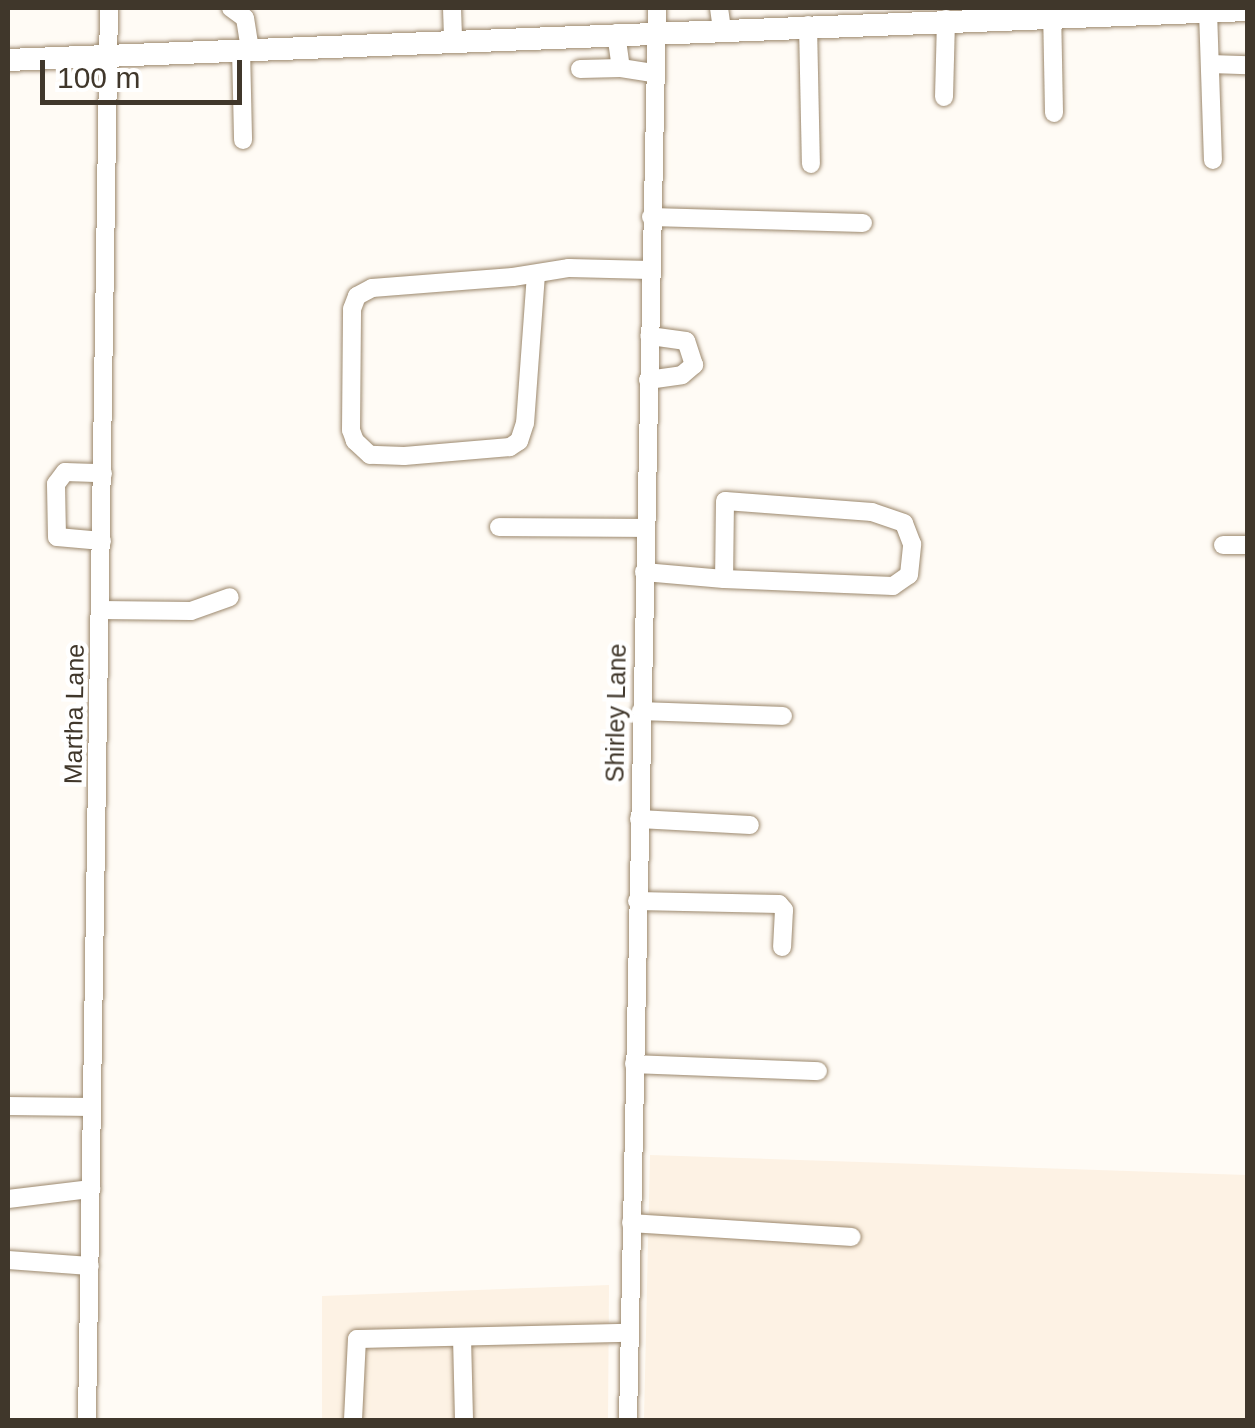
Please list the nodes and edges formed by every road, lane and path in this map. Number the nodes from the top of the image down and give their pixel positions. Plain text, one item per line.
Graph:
1 (110, 8) edge
2 (231, 8) edge
3 (452, 8) edge
4 (657, 8) edge
5 (1209, 10) edge
6 (1248, 10) edge
7 (1052, 12) edge
8 (932, 15) edge
9 (721, 18) edge
10 (812, 19) edge
11 (655, 32) junction
12 (616, 34) junction
13 (452, 39) junction
14 (245, 48) junction
15 (110, 55) junction
16 (8, 60) edge
17 (1210, 64) junction
18 (1248, 65) edge
19 (621, 68) junction
20 (580, 69) dead end
21 (653, 73) junction
22 (944, 97) dead end
23 (1054, 113) dead end
24 (243, 140) dead end
25 (1213, 160) dead end
26 (810, 164) dead end
27 (651, 217) junction
28 (863, 223) dead end
29 (650, 270) junction
30 (536, 274) junction
31 (649, 336) junction
32 (648, 380) junction
33 (103, 474) junction
34 (499, 527) dead end
35 (645, 528) junction
36 (102, 540) junction
37 (1223, 545) dead end
38 (1248, 545) edge
39 (644, 572) junction
40 (724, 578) junction
41 (230, 597) dead end
42 (101, 610) junction
43 (641, 711) junction
44 (783, 716) dead end
45 (639, 819) junction
46 (750, 825) dead end
47 (637, 901) junction
48 (782, 947) dead end
49 (634, 1064) junction
50 (818, 1071) dead end
51 (8, 1106) edge
52 (92, 1107) junction
53 (91, 1188) junction
54 (9, 1197) edge
55 (631, 1224) junction
56 (852, 1237) dead end
57 (8, 1260) edge
58 (90, 1266) junction
59 (630, 1332) junction
60 (462, 1337) junction
61 (87, 1420) edge
62 (353, 1420) edge
63 (464, 1420) edge
64 (628, 1420) edge

1 - 15 street, Martha Lane
2 - 14 street
3 - 13 street
4 - 11 street, Shirley Lane
5 - 6 main road
5 - 7 main road
5 - 17 street
7 - 8 main road
7 - 23 street
8 - 10 main road
8 - 22 street
9 - 10 main road
9 - 11 main road
10 - 26 street
11 - 12 main road
11 - 21 street, Shirley Lane
12 - 13 main road
12 - 19 street
13 - 14 main road
14 - 15 main road
14 - 24 street
15 - 16 main road
15 - 33 street, Martha Lane
17 - 18 street
17 - 25 street
19 - 20 street
19 - 21 street
21 - 27 street, Shirley Lane
27 - 28 street
27 - 29 street, Shirley Lane
29 - 30 street
29 - 31 street, Shirley Lane
30 - 30 street
31 - 32 street, Shirley Lane
31 - 32 street
32 - 35 street, Shirley Lane
33 - 36 street, Martha Lane
33 - 36 street
34 - 35 street
35 - 39 street, Shirley Lane
36 - 42 street, Martha Lane
37 - 38 street
39 - 40 street
39 - 43 street, Shirley Lane
40 - 40 street
41 - 42 street
42 - 52 street, Martha Lane
43 - 44 street
43 - 45 street, Shirley Lane
45 - 46 street
45 - 47 street, Shirley Lane
47 - 48 street
47 - 49 street, Shirley Lane
49 - 50 street
49 - 55 street, Shirley Lane
51 - 52 street
52 - 53 street, Martha Lane
53 - 54 street
53 - 58 street, Martha Lane
55 - 56 street
55 - 59 street, Shirley Lane
57 - 58 street
58 - 61 street, Martha Lane
59 - 60 street
59 - 64 street, Shirley Lane
60 - 62 street
60 - 63 street

